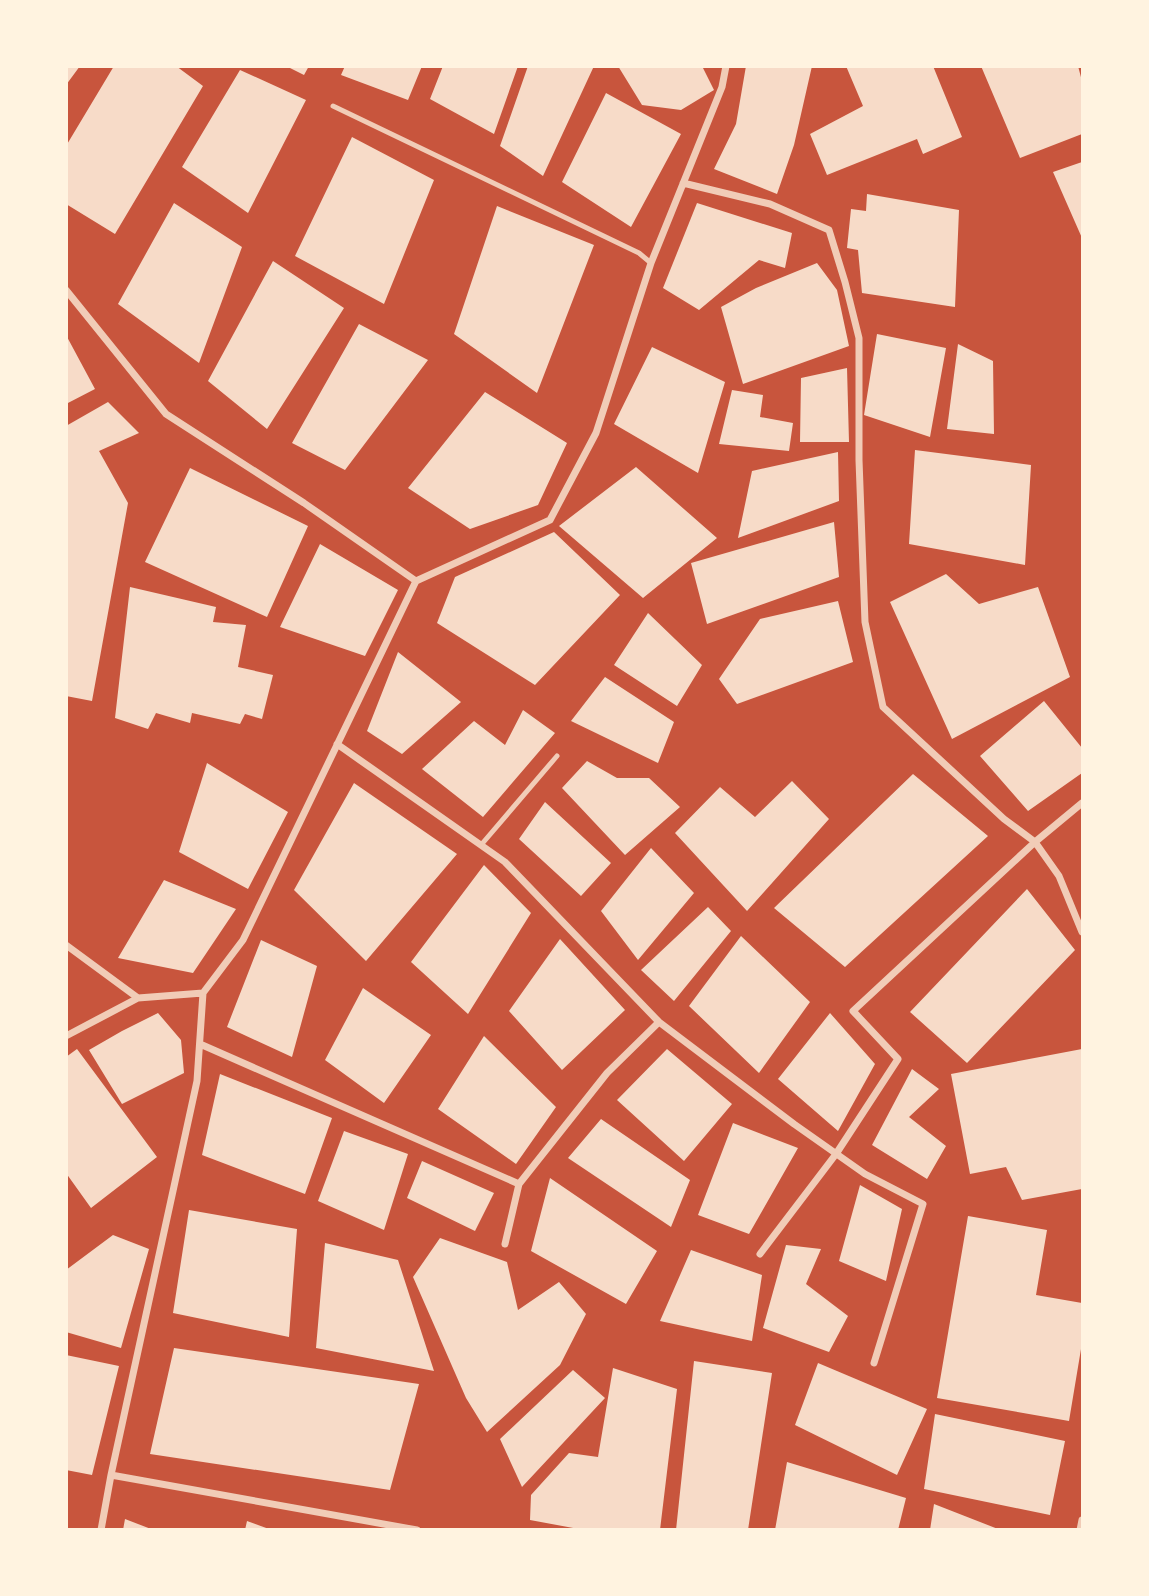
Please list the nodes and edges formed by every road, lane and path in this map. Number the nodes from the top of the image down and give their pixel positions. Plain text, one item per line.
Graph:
1 (726, 66) edge
2 (333, 106) dead end
3 (683, 183) junction
4 (651, 263) junction
5 (66, 290) edge
6 (416, 581) junction
7 (337, 744) junction
8 (557, 756) dead end
9 (1083, 803) edge
10 (1035, 842) junction
11 (481, 845) junction
12 (1083, 932) edge
13 (66, 945) edge
14 (203, 993) junction
15 (138, 998) junction
16 (659, 1023) junction
17 (66, 1036) edge
18 (200, 1044) junction
19 (836, 1154) junction
20 (519, 1184) junction
21 (505, 1244) dead end
22 (760, 1254) dead end
23 (874, 1363) dead end
24 (111, 1475) junction
25 (1083, 1520) edge
26 (101, 1530) edge
27 (417, 1530) edge
28 (1080, 1530) edge

1 - 3 street
2 - 4 lane
3 - 4 street
3 - 10 street
4 - 6 street
5 - 6 street
6 - 7 street
7 - 11 street
7 - 14 street
8 - 11 lane
9 - 10 street
10 - 12 street
10 - 19 street
11 - 16 street
13 - 15 street
14 - 15 street
14 - 18 street
15 - 17 street
16 - 19 street
16 - 20 street
18 - 20 street
18 - 24 street
19 - 22 street
19 - 23 street
20 - 21 street
24 - 26 street
24 - 27 street
25 - 28 street

